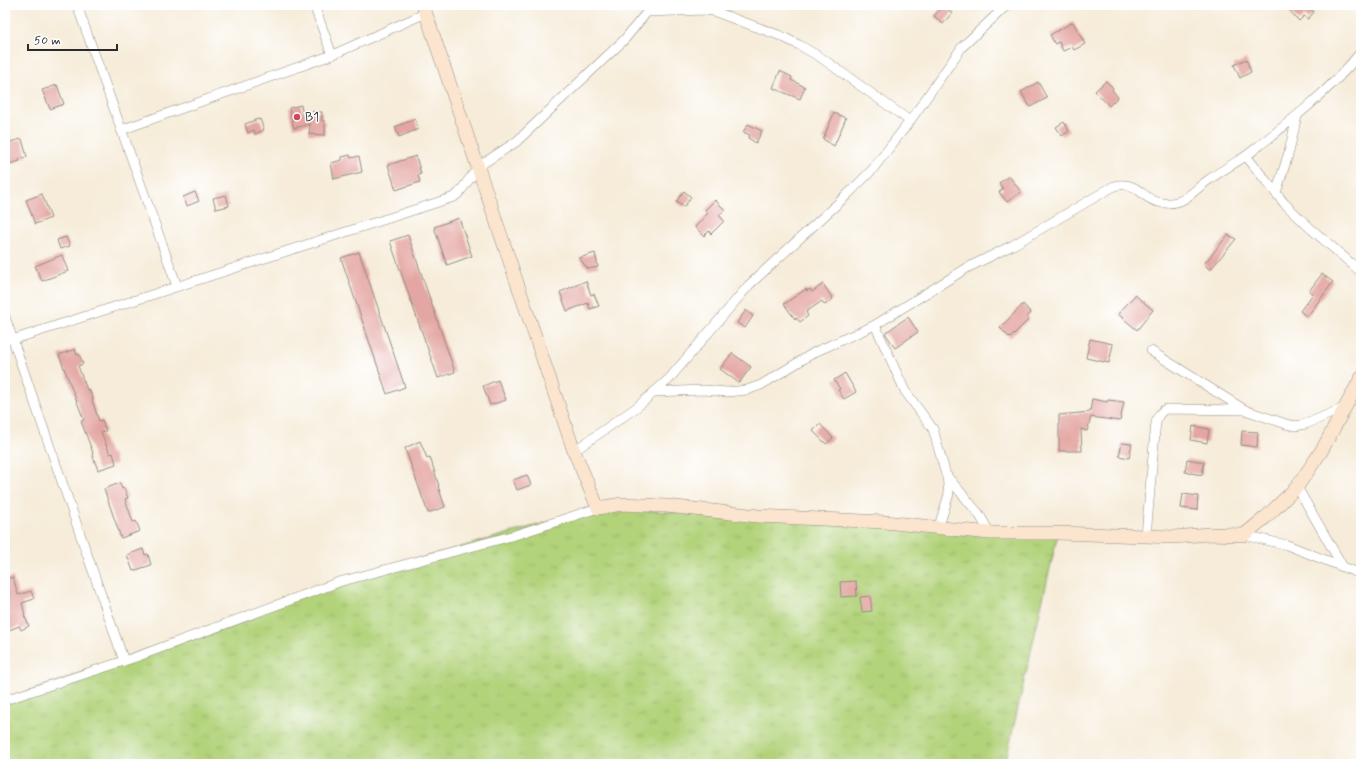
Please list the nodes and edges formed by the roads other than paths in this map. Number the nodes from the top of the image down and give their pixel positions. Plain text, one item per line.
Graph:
1 (77, 5) edge
2 (314, 5) edge
3 (653, 5) edge
4 (1007, 5) edge
5 (425, 9) edge
6 (647, 12) junction
7 (1361, 52) edge
8 (332, 55) junction
9 (1297, 116) junction
10 (910, 121) junction
11 (121, 130) junction
12 (1246, 156) junction
13 (479, 166) junction
14 (1276, 193) junction
15 (1361, 272) edge
16 (177, 286) junction
17 (5, 316) edge
18 (875, 325) junction
19 (12, 340) junction
20 (1151, 351) dead end
21 (1361, 378) edge
22 (654, 392) junction
23 (1346, 407) junction
24 (1245, 410) junction
25 (574, 451) junction
26 (946, 475) junction
27 (1297, 487) junction
28 (598, 508) junction
29 (938, 529) junction
30 (990, 533) junction
31 (1244, 535) junction
32 (1146, 536) junction
33 (1343, 567) junction
34 (1361, 574) edge
35 (124, 661) junction
36 (5, 700) edge

1 - 11 street
2 - 8 street
3 - 6 street
4 - 10 street
5 - 8 street
5 - 13 street
6 - 10 street
6 - 13 street
7 - 9 street
8 - 11 street
9 - 12 street
9 - 14 street
10 - 22 street
11 - 16 street
12 - 14 street
12 - 18 street
13 - 16 street
13 - 25 street
14 - 15 street
16 - 19 street
17 - 19 street
18 - 22 street
18 - 26 street
19 - 35 street
20 - 24 street
21 - 23 street
22 - 25 street
23 - 24 street
23 - 27 street
24 - 32 street
25 - 28 street
26 - 29 street
26 - 30 street
27 - 31 street
27 - 33 street
28 - 29 street
28 - 35 street
29 - 30 street
30 - 32 street
31 - 32 street
31 - 33 street
33 - 34 street
35 - 36 street

